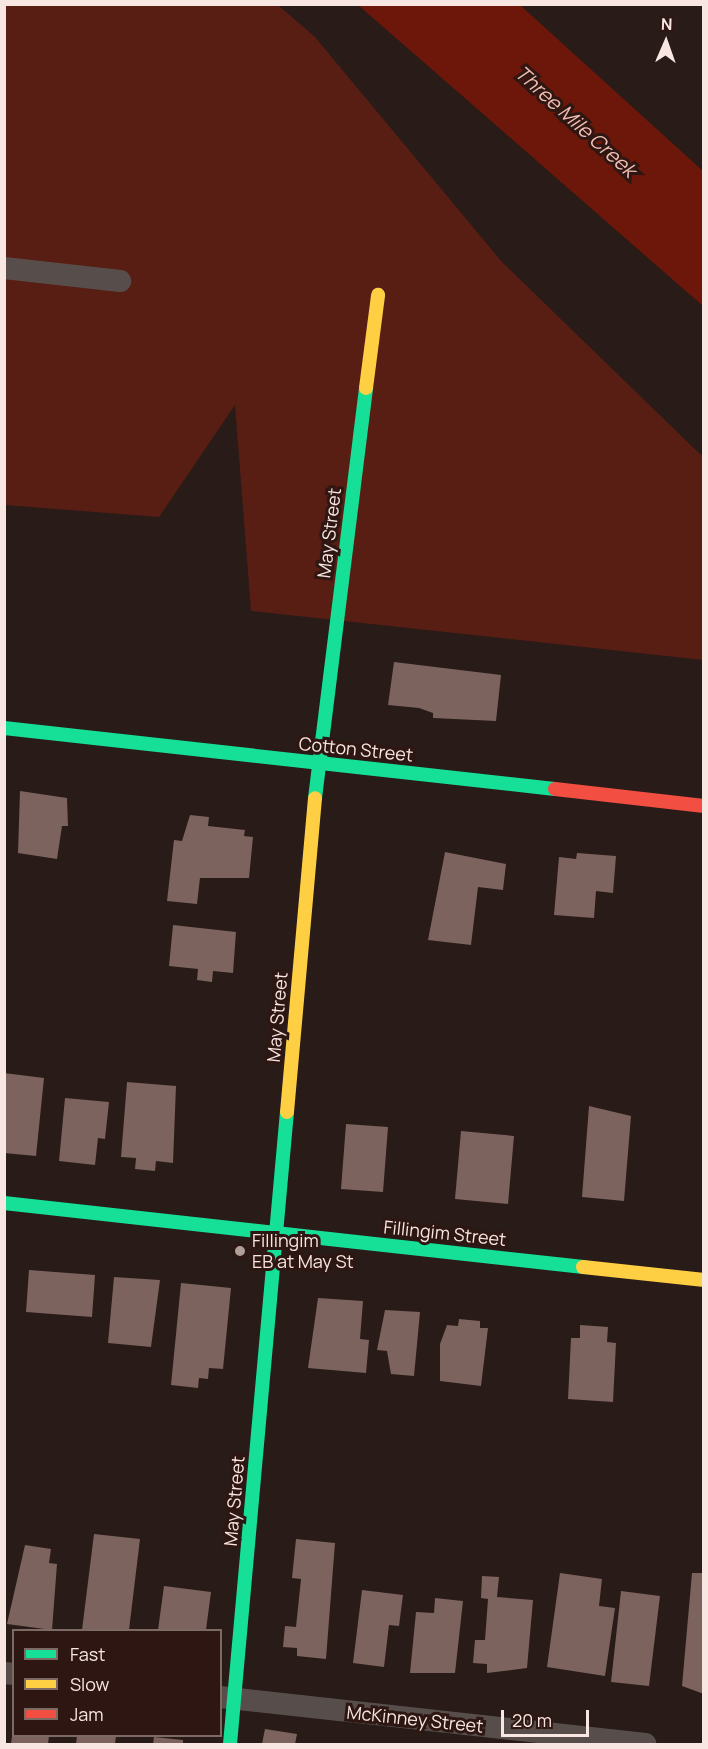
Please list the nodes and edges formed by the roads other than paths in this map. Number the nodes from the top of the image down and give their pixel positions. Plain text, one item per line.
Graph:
1 (4, 268) edge
2 (120, 281) dead end
3 (378, 295) dead end
4 (4, 728) edge
5 (318, 763) junction
6 (704, 806) edge
7 (4, 1203) edge
8 (276, 1233) junction
9 (704, 1280) edge
10 (227, 1697) edge
11 (230, 1744) edge
12 (645, 1744) edge

1 - 2 street
3 - 5 street, May Street
4 - 5 street, Cotton Street
5 - 6 street, Cotton Street
5 - 8 street, May Street
7 - 8 street, Fillingim Street
8 - 9 street, Fillingim Street
8 - 10 street, May Street
10 - 11 street, May Street
10 - 12 street, McKinney Street

